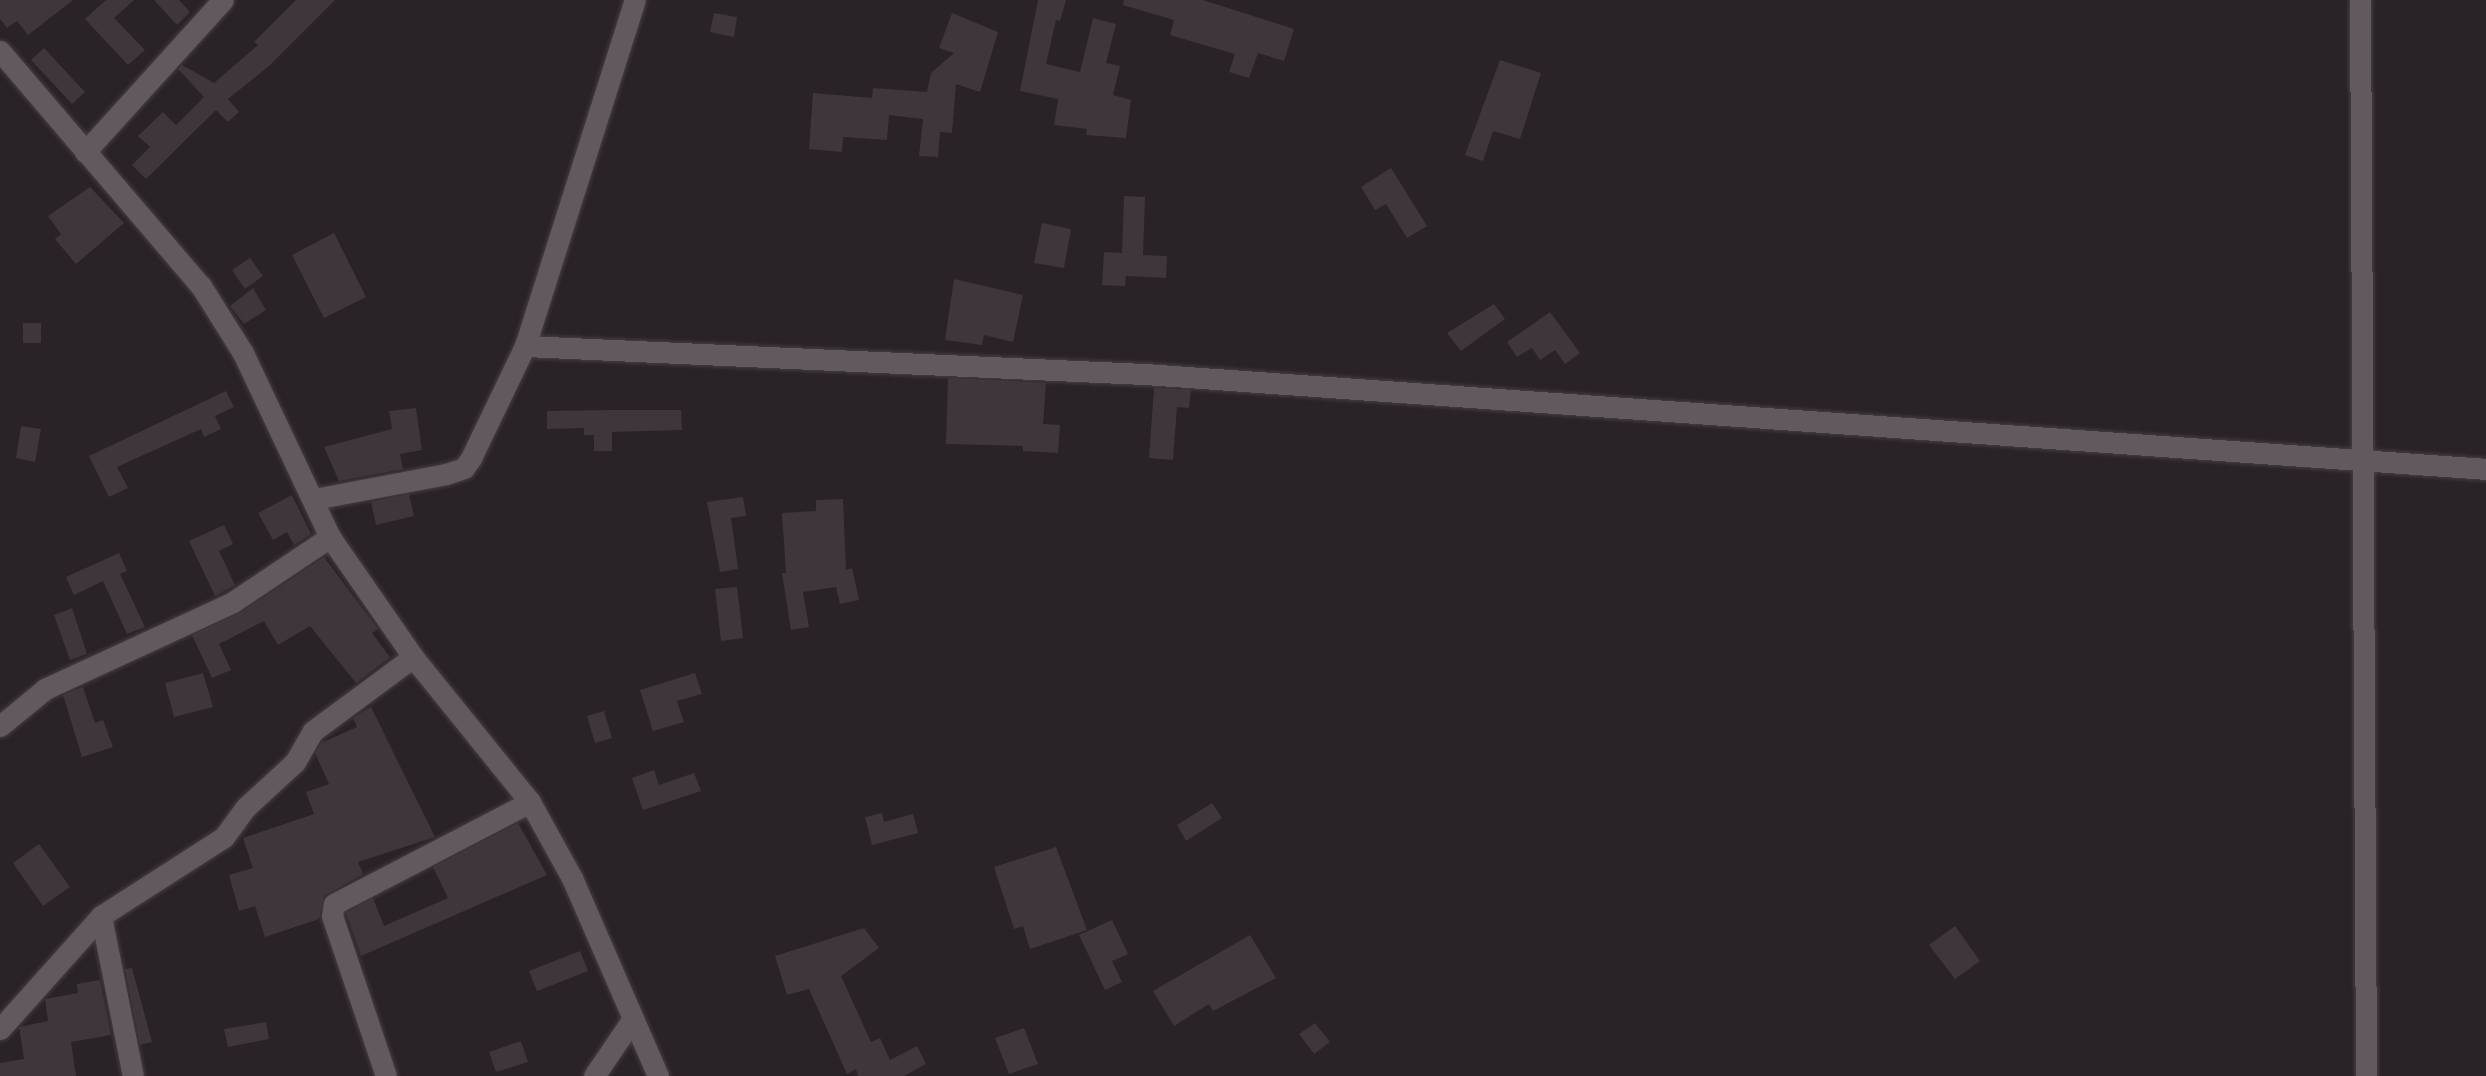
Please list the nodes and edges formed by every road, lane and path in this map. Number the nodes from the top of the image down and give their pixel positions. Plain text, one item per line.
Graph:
1 (223, 0) edge
2 (635, 0) edge
3 (2360, 0) edge
4 (0, 51) edge
5 (85, 152) junction
6 (525, 346) junction
7 (2363, 460) junction
8 (2486, 469) edge
9 (314, 499) junction
10 (330, 537) junction
11 (413, 657) junction
12 (0, 726) edge
13 (530, 802) junction
14 (101, 916) junction
15 (632, 1020) junction
16 (0, 1029) edge
17 (133, 1076) edge
18 (386, 1076) edge
19 (594, 1076) edge
20 (658, 1076) edge
21 (2366, 1076) edge

1 - 5 street
2 - 6 street
3 - 7 street
4 - 5 street
5 - 9 street
6 - 7 street
6 - 9 street
7 - 8 street
7 - 21 street
9 - 10 street
10 - 11 street
10 - 12 street
11 - 13 street
11 - 14 street
13 - 15 street
13 - 18 street
14 - 16 street
14 - 17 street
15 - 19 street
15 - 20 street

